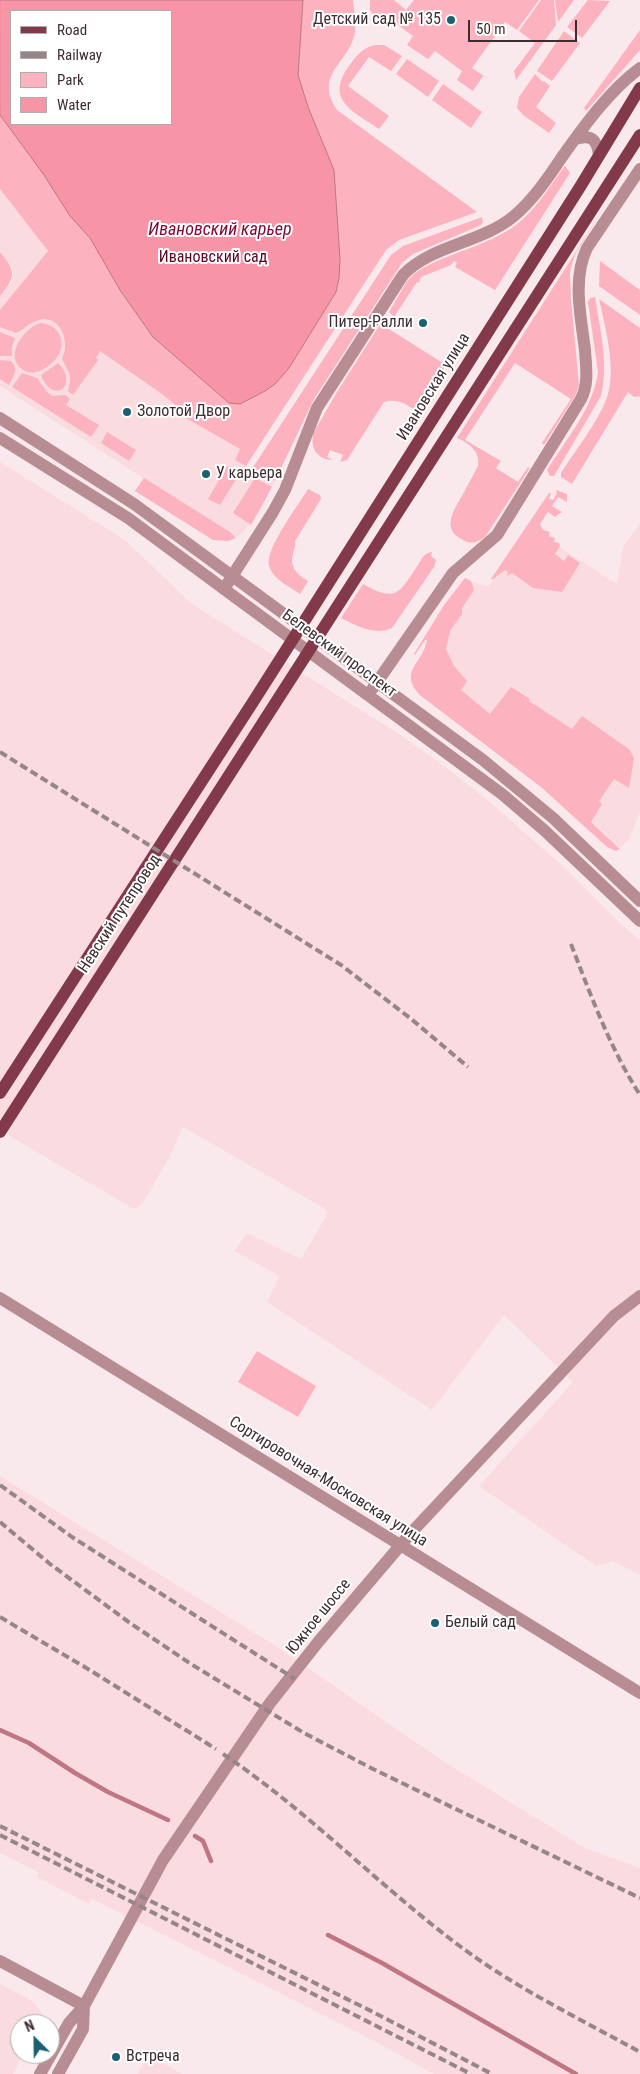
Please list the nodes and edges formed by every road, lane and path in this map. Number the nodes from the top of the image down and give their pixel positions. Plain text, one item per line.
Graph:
1 (640, 68) edge
2 (640, 88) edge
3 (640, 134) edge
4 (575, 139) junction
5 (599, 155) junction
6 (640, 169) edge
7 (0, 418) edge
8 (0, 438) edge
9 (232, 576) junction
10 (224, 589) junction
11 (376, 682) junction
12 (368, 695) junction
13 (252, 702) joint
14 (640, 901) edge
15 (640, 921) edge
16 (0, 1093) edge
17 (0, 1132) edge
18 (640, 1296) edge
19 (0, 1298) edge
20 (400, 1546) junction
21 (640, 1693) edge
22 (0, 1961) edge
23 (84, 2006) junction
24 (40, 2074) edge
25 (58, 2074) edge

1 - 4 street
2 - 5 main road, Ивановская улица
3 - 17 main road, Невский путепровод
4 - 5 street
4 - 9 street
5 - 13 main road, Ивановская улица
6 - 11 street
7 - 9 street, Белевский проспект
8 - 10 street, Белевский проспект
9 - 10 street
9 - 11 street, Белевский проспект
10 - 12 street, Белевский проспект
11 - 12 street
11 - 14 street, Белевский проспект
12 - 15 street, Белевский проспект
13 - 16 main road, Невский путепровод
18 - 20 street, Южное шоссе
19 - 20 street, Сортировочная-Московская улица
20 - 21 street, Сортировочная-Московская улица
20 - 23 street, Южное шоссе
22 - 23 street
23 - 24 street, Южное шоссе
23 - 25 street, Южное шоссе

